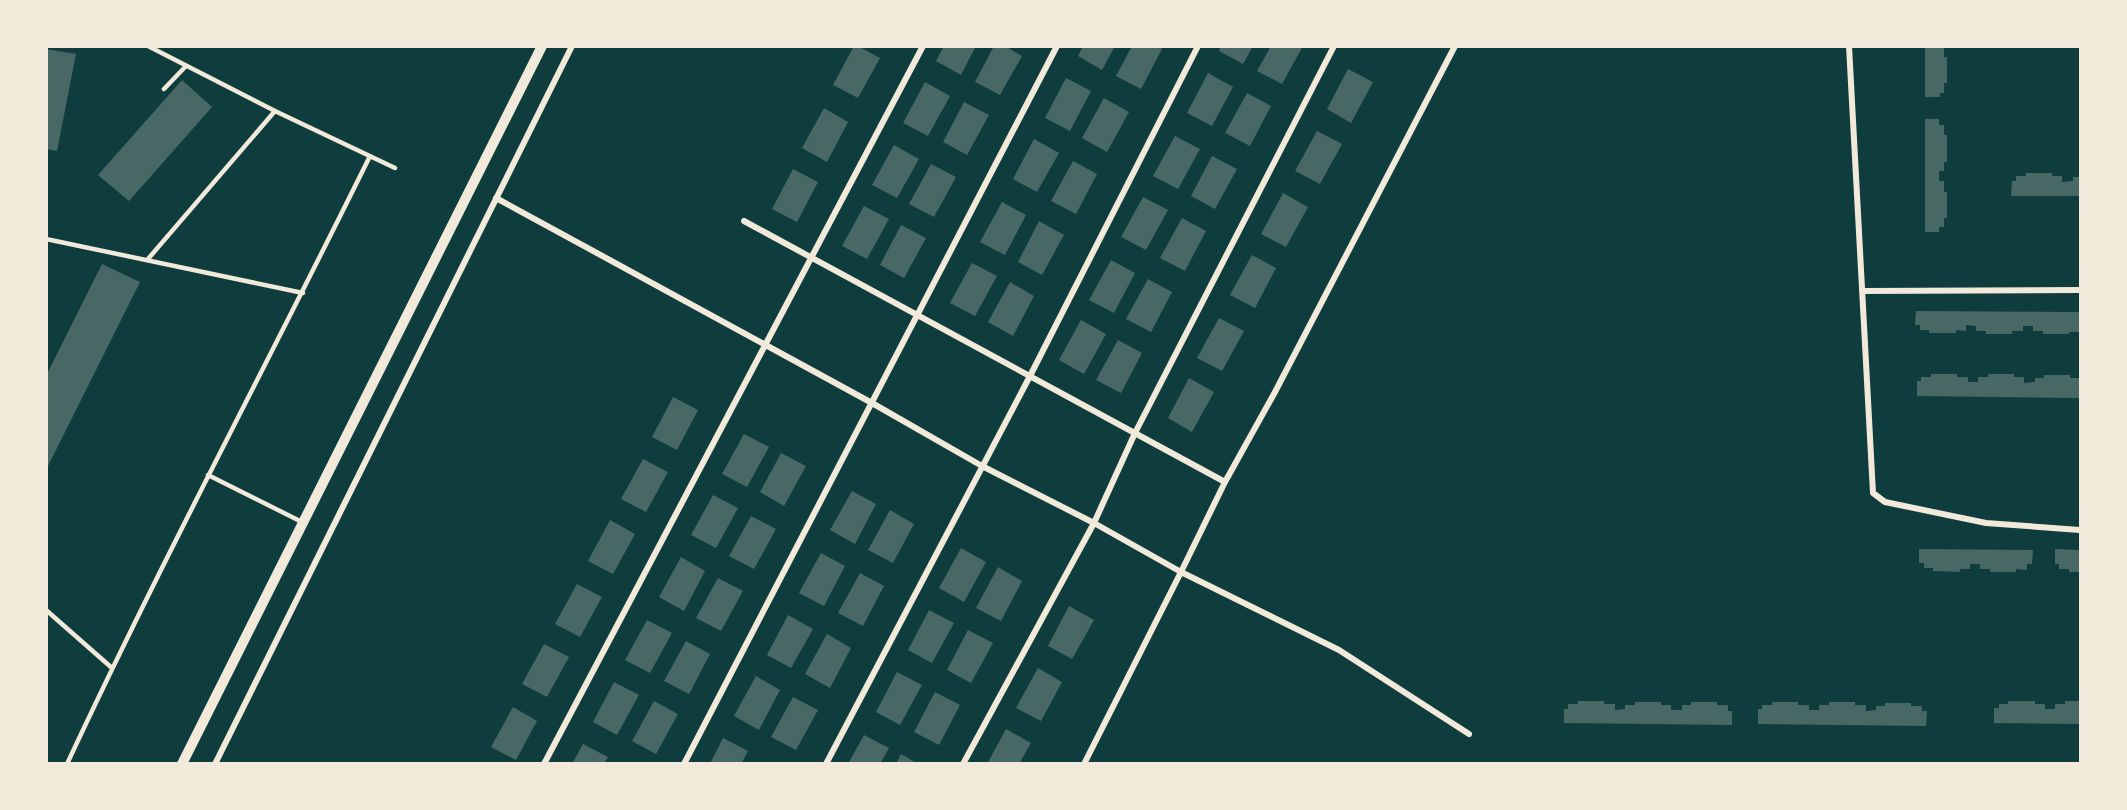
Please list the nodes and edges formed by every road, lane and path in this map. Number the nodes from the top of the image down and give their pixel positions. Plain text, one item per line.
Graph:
1 (148, 46) edge
2 (542, 46) edge
3 (572, 46) edge
4 (923, 46) edge
5 (1058, 46) edge
6 (1198, 46) edge
7 (1334, 46) edge
8 (1849, 46) edge
9 (1454, 47) edge
10 (186, 66) junction
11 (164, 89) dead end
12 (275, 111) junction
13 (370, 156) junction
14 (395, 168) dead end
15 (496, 198) junction
16 (744, 221) dead end
17 (46, 239) edge
18 (812, 258) junction
19 (148, 259) junction
20 (2080, 290) edge
21 (1862, 291) junction
22 (303, 293) junction
23 (917, 315) junction
24 (766, 345) junction
25 (1030, 376) junction
26 (872, 403) junction
27 (1135, 433) junction
28 (982, 466) junction
29 (208, 475) junction
30 (1225, 482) junction
31 (303, 522) junction
32 (1094, 523) junction
33 (2080, 530) edge
34 (1181, 572) junction
35 (46, 610) edge
36 (112, 668) junction
37 (1469, 734) dead end
38 (67, 764) edge
39 (182, 764) edge
40 (215, 764) edge
41 (544, 764) edge
42 (684, 764) edge
43 (826, 764) edge
44 (963, 764) edge
45 (1084, 764) edge

1 - 10 lane
2 - 31 street
3 - 15 street
4 - 18 street
5 - 23 street
6 - 25 street
7 - 27 street
8 - 21 street
9 - 30 street
10 - 11 lane
10 - 12 lane
12 - 13 lane
12 - 19 lane
13 - 14 lane
13 - 22 lane
15 - 24 street
15 - 40 street
16 - 18 street
17 - 19 lane
18 - 23 street
18 - 24 street
19 - 22 lane
20 - 21 street
21 - 33 street
22 - 29 lane
23 - 25 street
23 - 26 street
24 - 26 street
24 - 41 street
25 - 27 street
25 - 28 street
26 - 28 street
26 - 42 street
27 - 30 street
27 - 32 street
28 - 32 street
28 - 43 street
29 - 31 lane
29 - 36 lane
30 - 34 street
31 - 39 street
32 - 34 street
32 - 44 street
34 - 37 street
34 - 45 street
35 - 36 lane
36 - 38 lane

